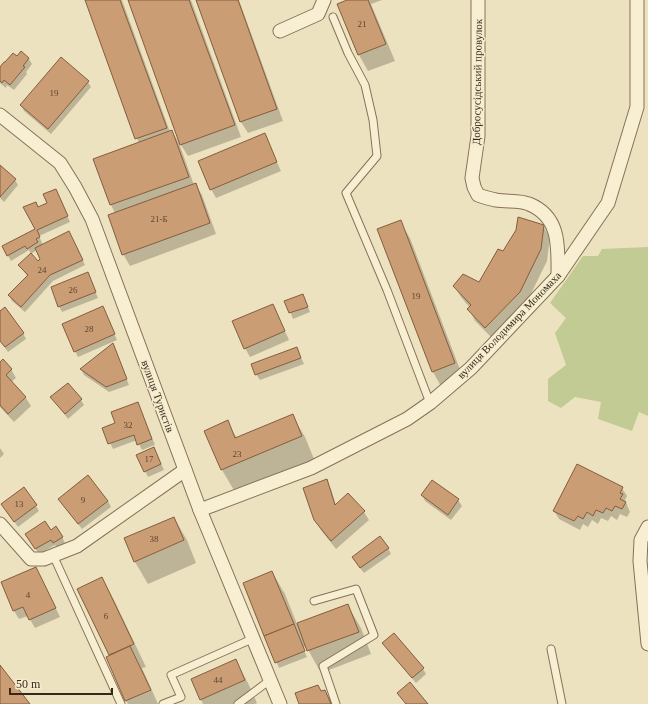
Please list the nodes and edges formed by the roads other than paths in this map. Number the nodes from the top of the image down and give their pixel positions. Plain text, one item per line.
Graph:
1 (324, 0) edge
2 (478, 0) edge
3 (637, 0) edge
4 (333, 17) dead end
5 (280, 31) dead end
6 (0, 115) edge
7 (558, 276) junction
8 (430, 402) junction
9 (185, 470) junction
10 (200, 510) junction
11 (0, 524) edge
12 (648, 527) edge
13 (49, 557) junction
14 (314, 601) dead end
15 (252, 639) junction
16 (648, 644) edge
17 (550, 649) dead end
18 (270, 680) junction
19 (121, 704) edge
20 (163, 704) edge
21 (238, 704) edge
22 (280, 704) edge
23 (336, 704) edge
24 (562, 704) edge

1 - 5 street
2 - 7 street, Добросусідський провулок
3 - 7 street, вулиця Володимира Мономаха
4 - 8 lane
6 - 9 street, вулиця Туристів
7 - 8 street, вулиця Володимира Мономаха
8 - 10 street, вулиця Володимира Мономаха
9 - 10 street, вулиця Туристів
9 - 13 street
10 - 15 street, вулиця Туристів
11 - 13 street
12 - 16 street
13 - 19 lane
14 - 23 lane
15 - 18 street, вулиця Туристів
15 - 20 lane
17 - 24 lane
18 - 21 lane
18 - 22 street, вулиця Туристів

